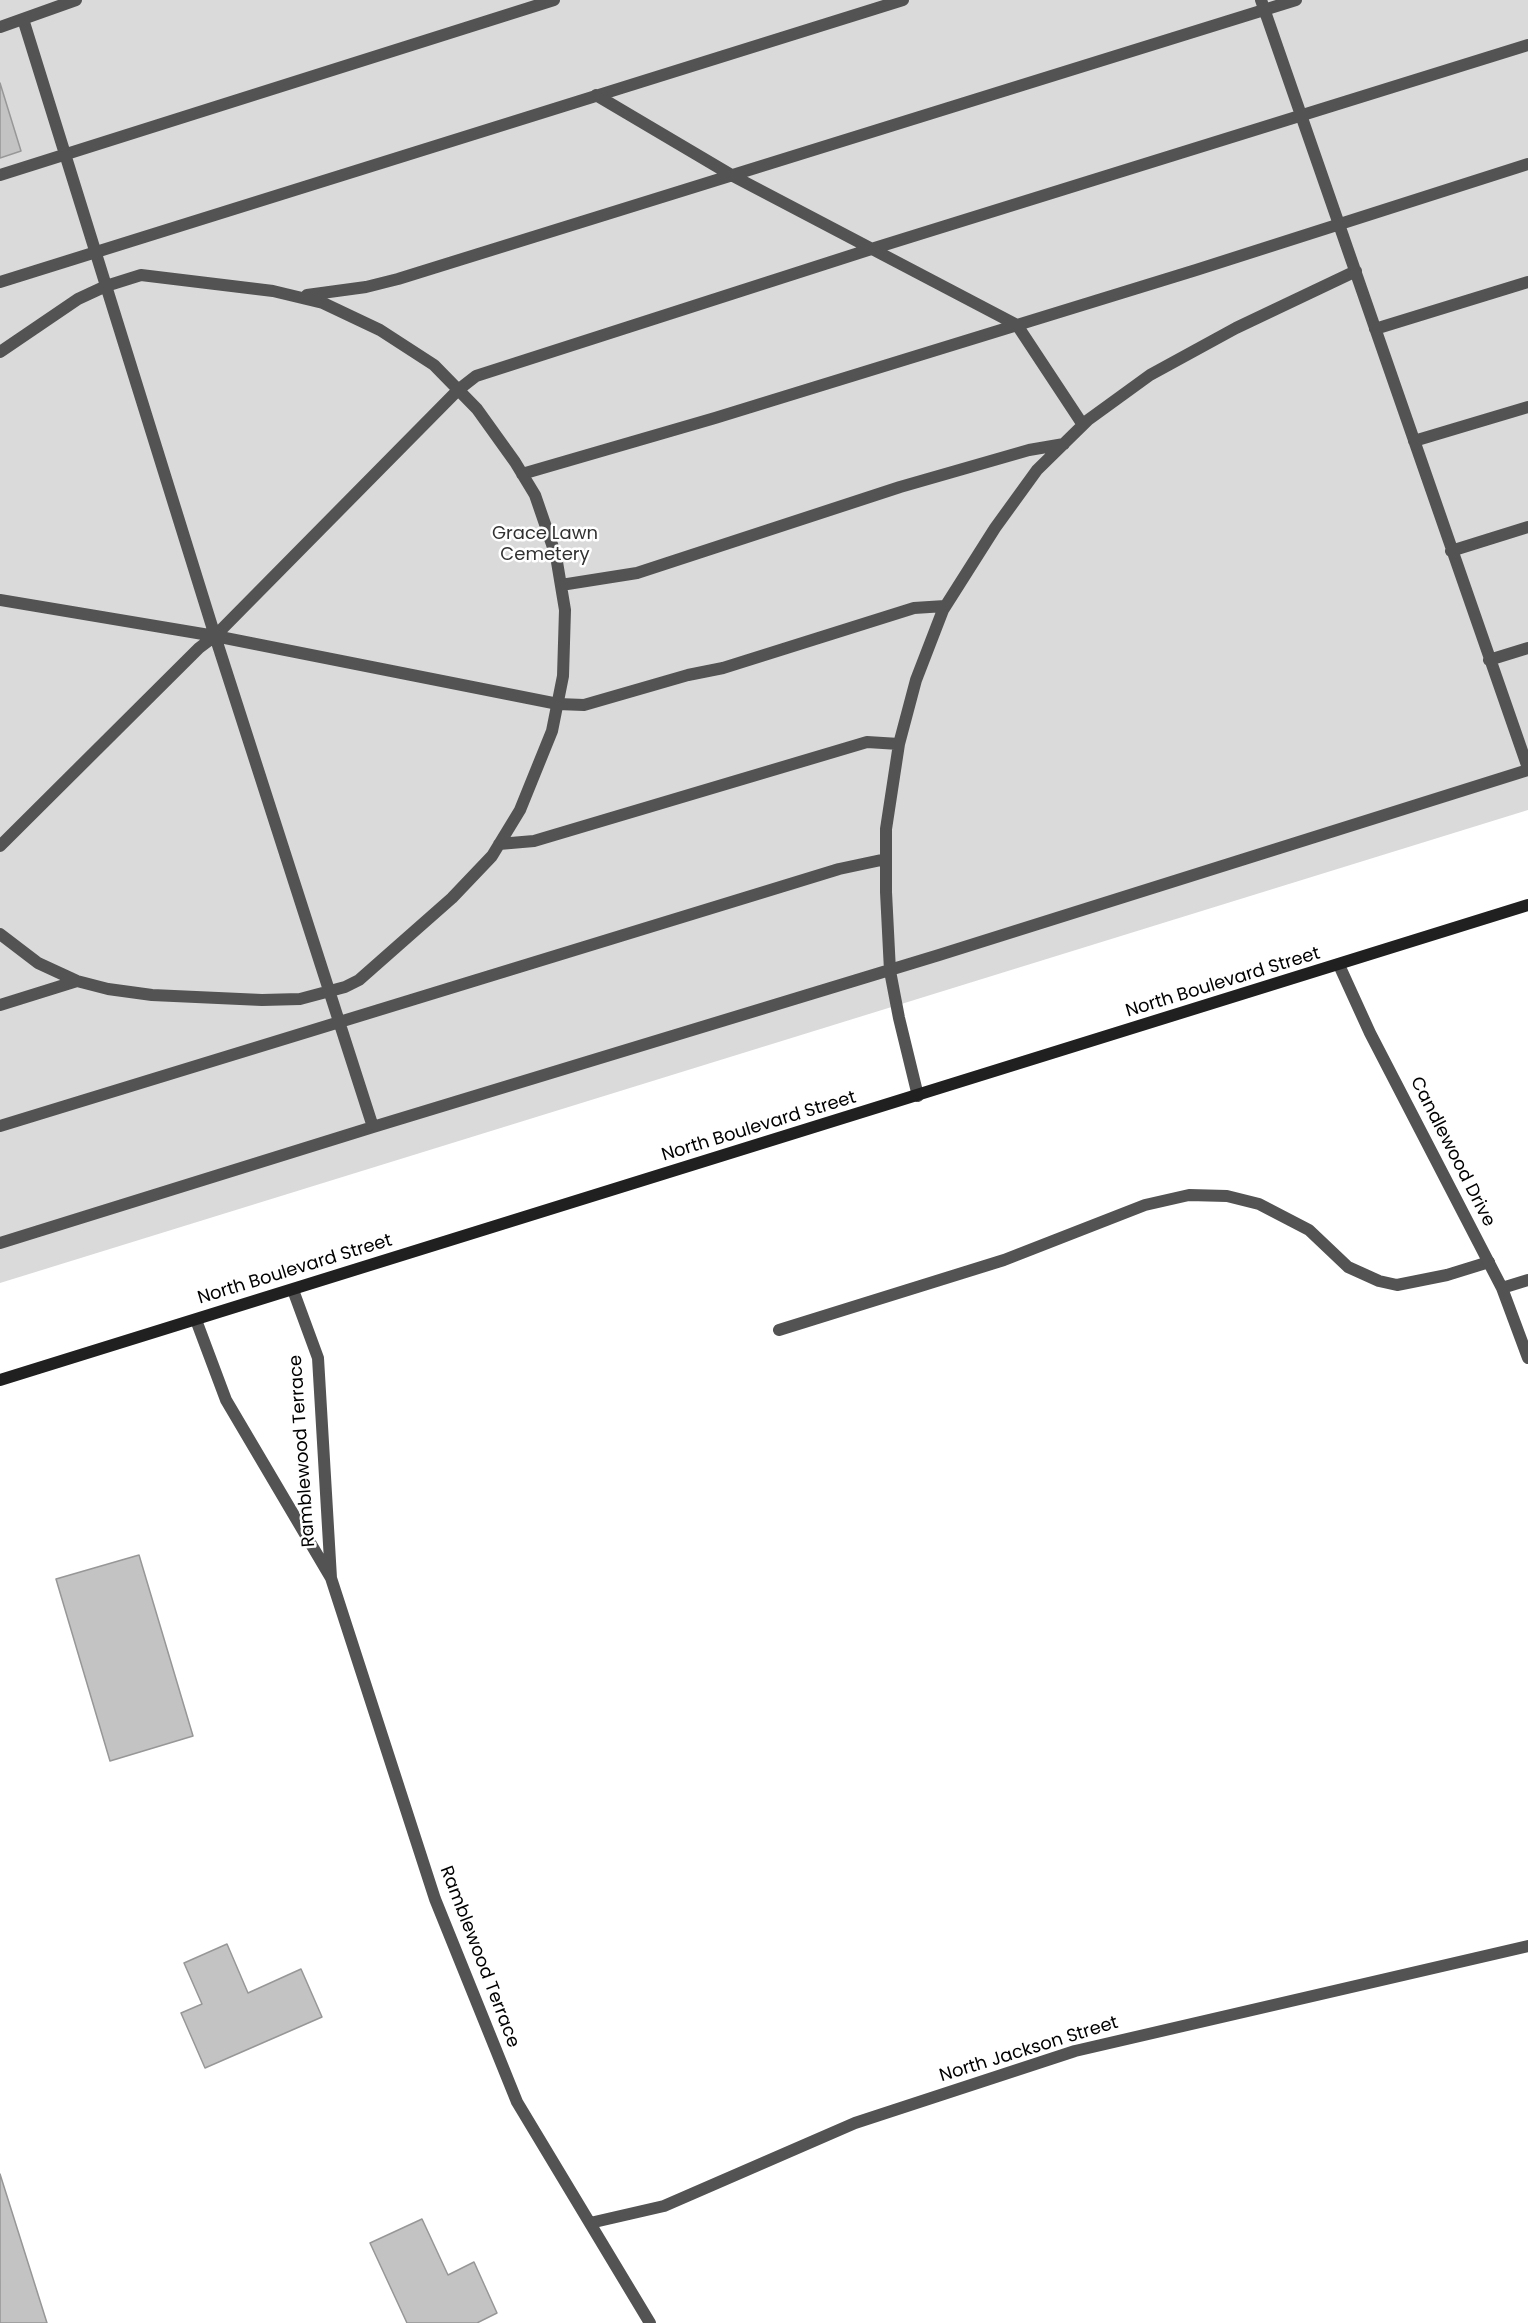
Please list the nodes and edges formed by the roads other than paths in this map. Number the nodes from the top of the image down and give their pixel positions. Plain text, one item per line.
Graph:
1 (76, 0) edge
2 (554, 0) edge
3 (903, 0) edge
4 (1296, 0) edge
5 (1263, 5) edge
6 (23, 20) junction
7 (0, 27) edge
8 (1528, 45) edge
9 (596, 95) junction
10 (1302, 114) junction
11 (65, 155) junction
12 (1528, 164) edge
13 (0, 175) edge
14 (733, 176) junction
15 (1340, 225) junction
16 (871, 249) junction
17 (95, 252) junction
18 (1356, 271) junction
19 (0, 282) edge
20 (1528, 282) edge
21 (106, 286) junction
22 (297, 296) junction
23 (1017, 325) junction
24 (1375, 329) junction
25 (0, 352) edge
26 (458, 390) junction
27 (1528, 407) edge
28 (1083, 425) junction
29 (1414, 441) junction
30 (1064, 444) junction
31 (522, 474) junction
32 (1528, 527) edge
33 (1451, 551) junction
34 (561, 585) junction
35 (0, 600) edge
36 (945, 606) junction
37 (215, 636) junction
38 (1528, 648) edge
39 (1489, 660) junction
40 (558, 704) junction
41 (899, 744) junction
42 (1528, 769) edge
43 (499, 844) junction
44 (0, 846) edge
45 (886, 859) junction
46 (1528, 905) edge
47 (0, 934) edge
48 (1339, 966) junction
49 (890, 971) junction
50 (77, 981) junction
51 (330, 992) junction
52 (0, 1005) edge
53 (339, 1021) junction
54 (918, 1096) junction
55 (0, 1126) edge
56 (373, 1127) junction
57 (0, 1243) edge
58 (1489, 1262) junction
59 (1528, 1280) edge
60 (1502, 1288) junction
61 (293, 1290) junction
62 (196, 1320) junction
63 (779, 1330) dead end
64 (1528, 1358) edge
65 (0, 1380) edge
66 (331, 1578) junction
67 (1528, 1946) edge
68 (590, 2223) junction
69 (650, 2323) edge

1 - 6 street
2 - 11 street
3 - 9 street
4 - 5 street
5 - 10 street
5 - 14 street
6 - 7 street
6 - 11 street
8 - 10 street
9 - 14 street
9 - 17 street
10 - 15 street
10 - 16 street
11 - 13 street
11 - 17 street
12 - 15 street
14 - 16 street
14 - 22 street
15 - 18 street
15 - 23 street
16 - 23 street
16 - 26 street
17 - 19 street
17 - 21 street
18 - 24 street
18 - 28 street
20 - 24 street
21 - 22 street
21 - 25 street
21 - 37 street
22 - 26 street
23 - 28 street
23 - 31 street
24 - 29 street
26 - 31 street
26 - 37 street
27 - 29 street
28 - 30 street
29 - 33 street
30 - 34 street
30 - 36 street
31 - 34 street
32 - 33 street
33 - 39 street
34 - 40 street
35 - 37 street
36 - 40 street
36 - 41 street
37 - 40 street
37 - 44 street
37 - 51 street
38 - 39 street
39 - 42 street
40 - 43 street
41 - 43 street
41 - 45 street
42 - 49 street
43 - 51 street
45 - 49 street
45 - 53 street
46 - 48 main road, North Boulevard Street
47 - 50 street
48 - 54 main road, North Boulevard Street
48 - 58 street, Candlewood Drive
49 - 54 street
49 - 56 street
50 - 51 street
50 - 52 street
51 - 53 street
53 - 55 street
53 - 56 street
54 - 61 main road, North Boulevard Street
56 - 57 street
58 - 60 street, Candlewood Drive
58 - 63 street
59 - 60 street
60 - 64 street, Candlewood Drive
61 - 62 main road, North Boulevard Street
61 - 66 street, Ramblewood Terrace
62 - 65 main road, North Boulevard Street
62 - 66 street, Ramblewood Terrace
66 - 68 street, Ramblewood Terrace
67 - 68 street, North Jackson Street
68 - 69 street, Ramblewood Terrace

